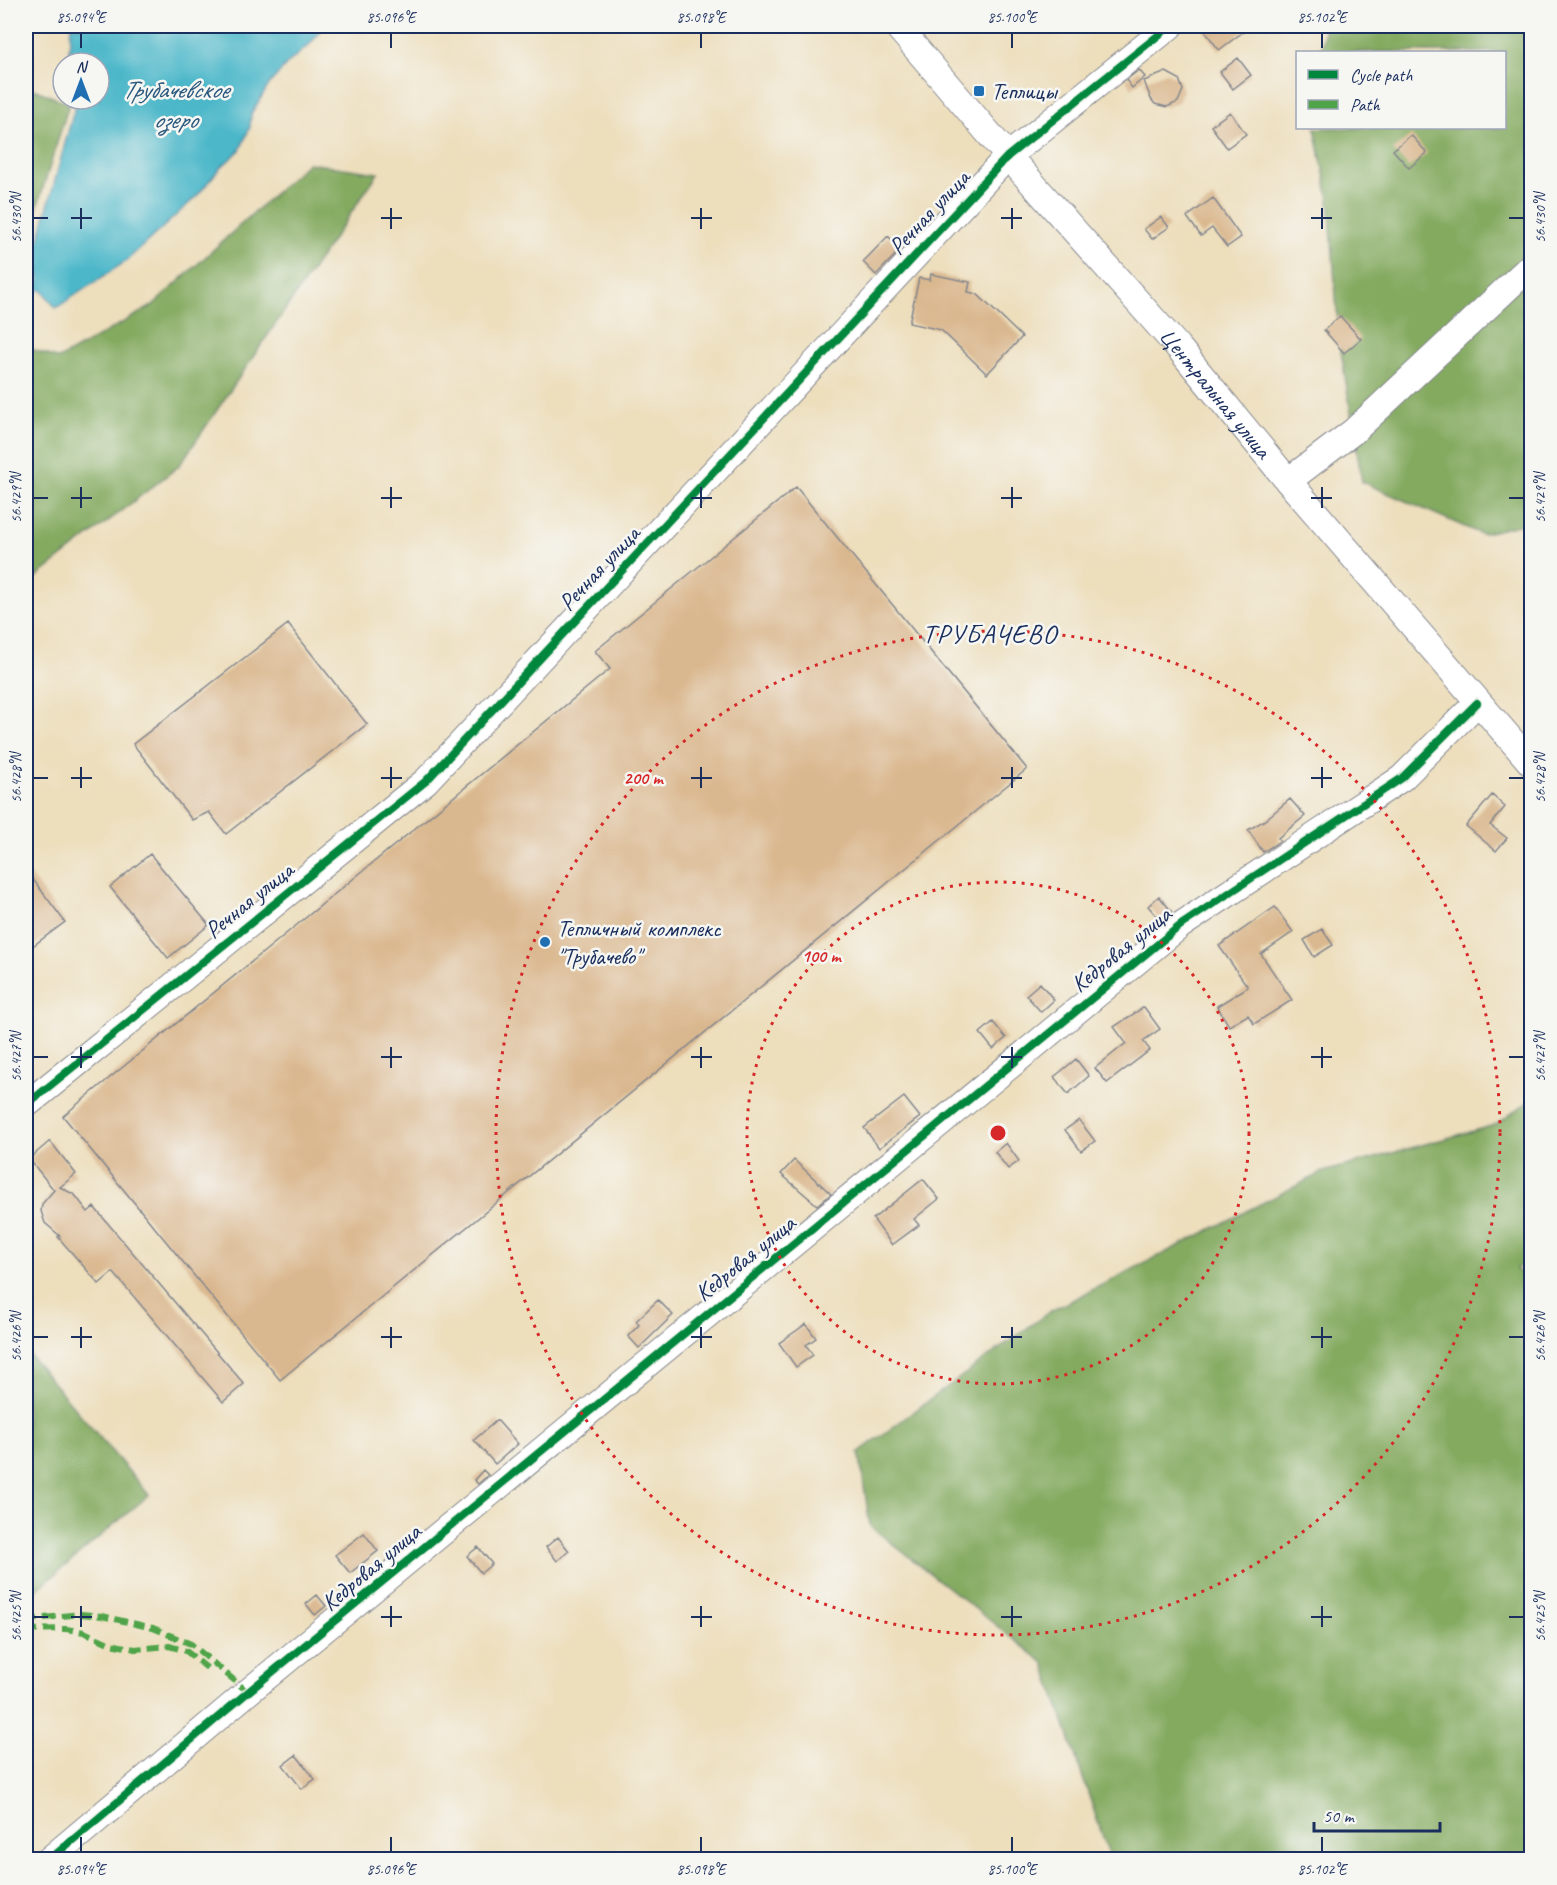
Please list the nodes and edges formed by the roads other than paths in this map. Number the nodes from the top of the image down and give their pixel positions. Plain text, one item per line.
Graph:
1 (897, 26) edge
2 (1170, 26) edge
3 (1008, 156) junction
4 (1532, 265) edge
5 (1288, 481) junction
6 (1477, 703) junction
7 (1526, 754) edge
8 (26, 1105) edge
9 (50, 1860) edge

1 - 3 street, Центральная улица
2 - 3 street, Речная улица
3 - 5 street, Центральная улица
3 - 8 street, Речная улица
4 - 5 street
5 - 6 street, Центральная улица
6 - 7 street, Центральная улица
6 - 9 street, Кедровая улица

